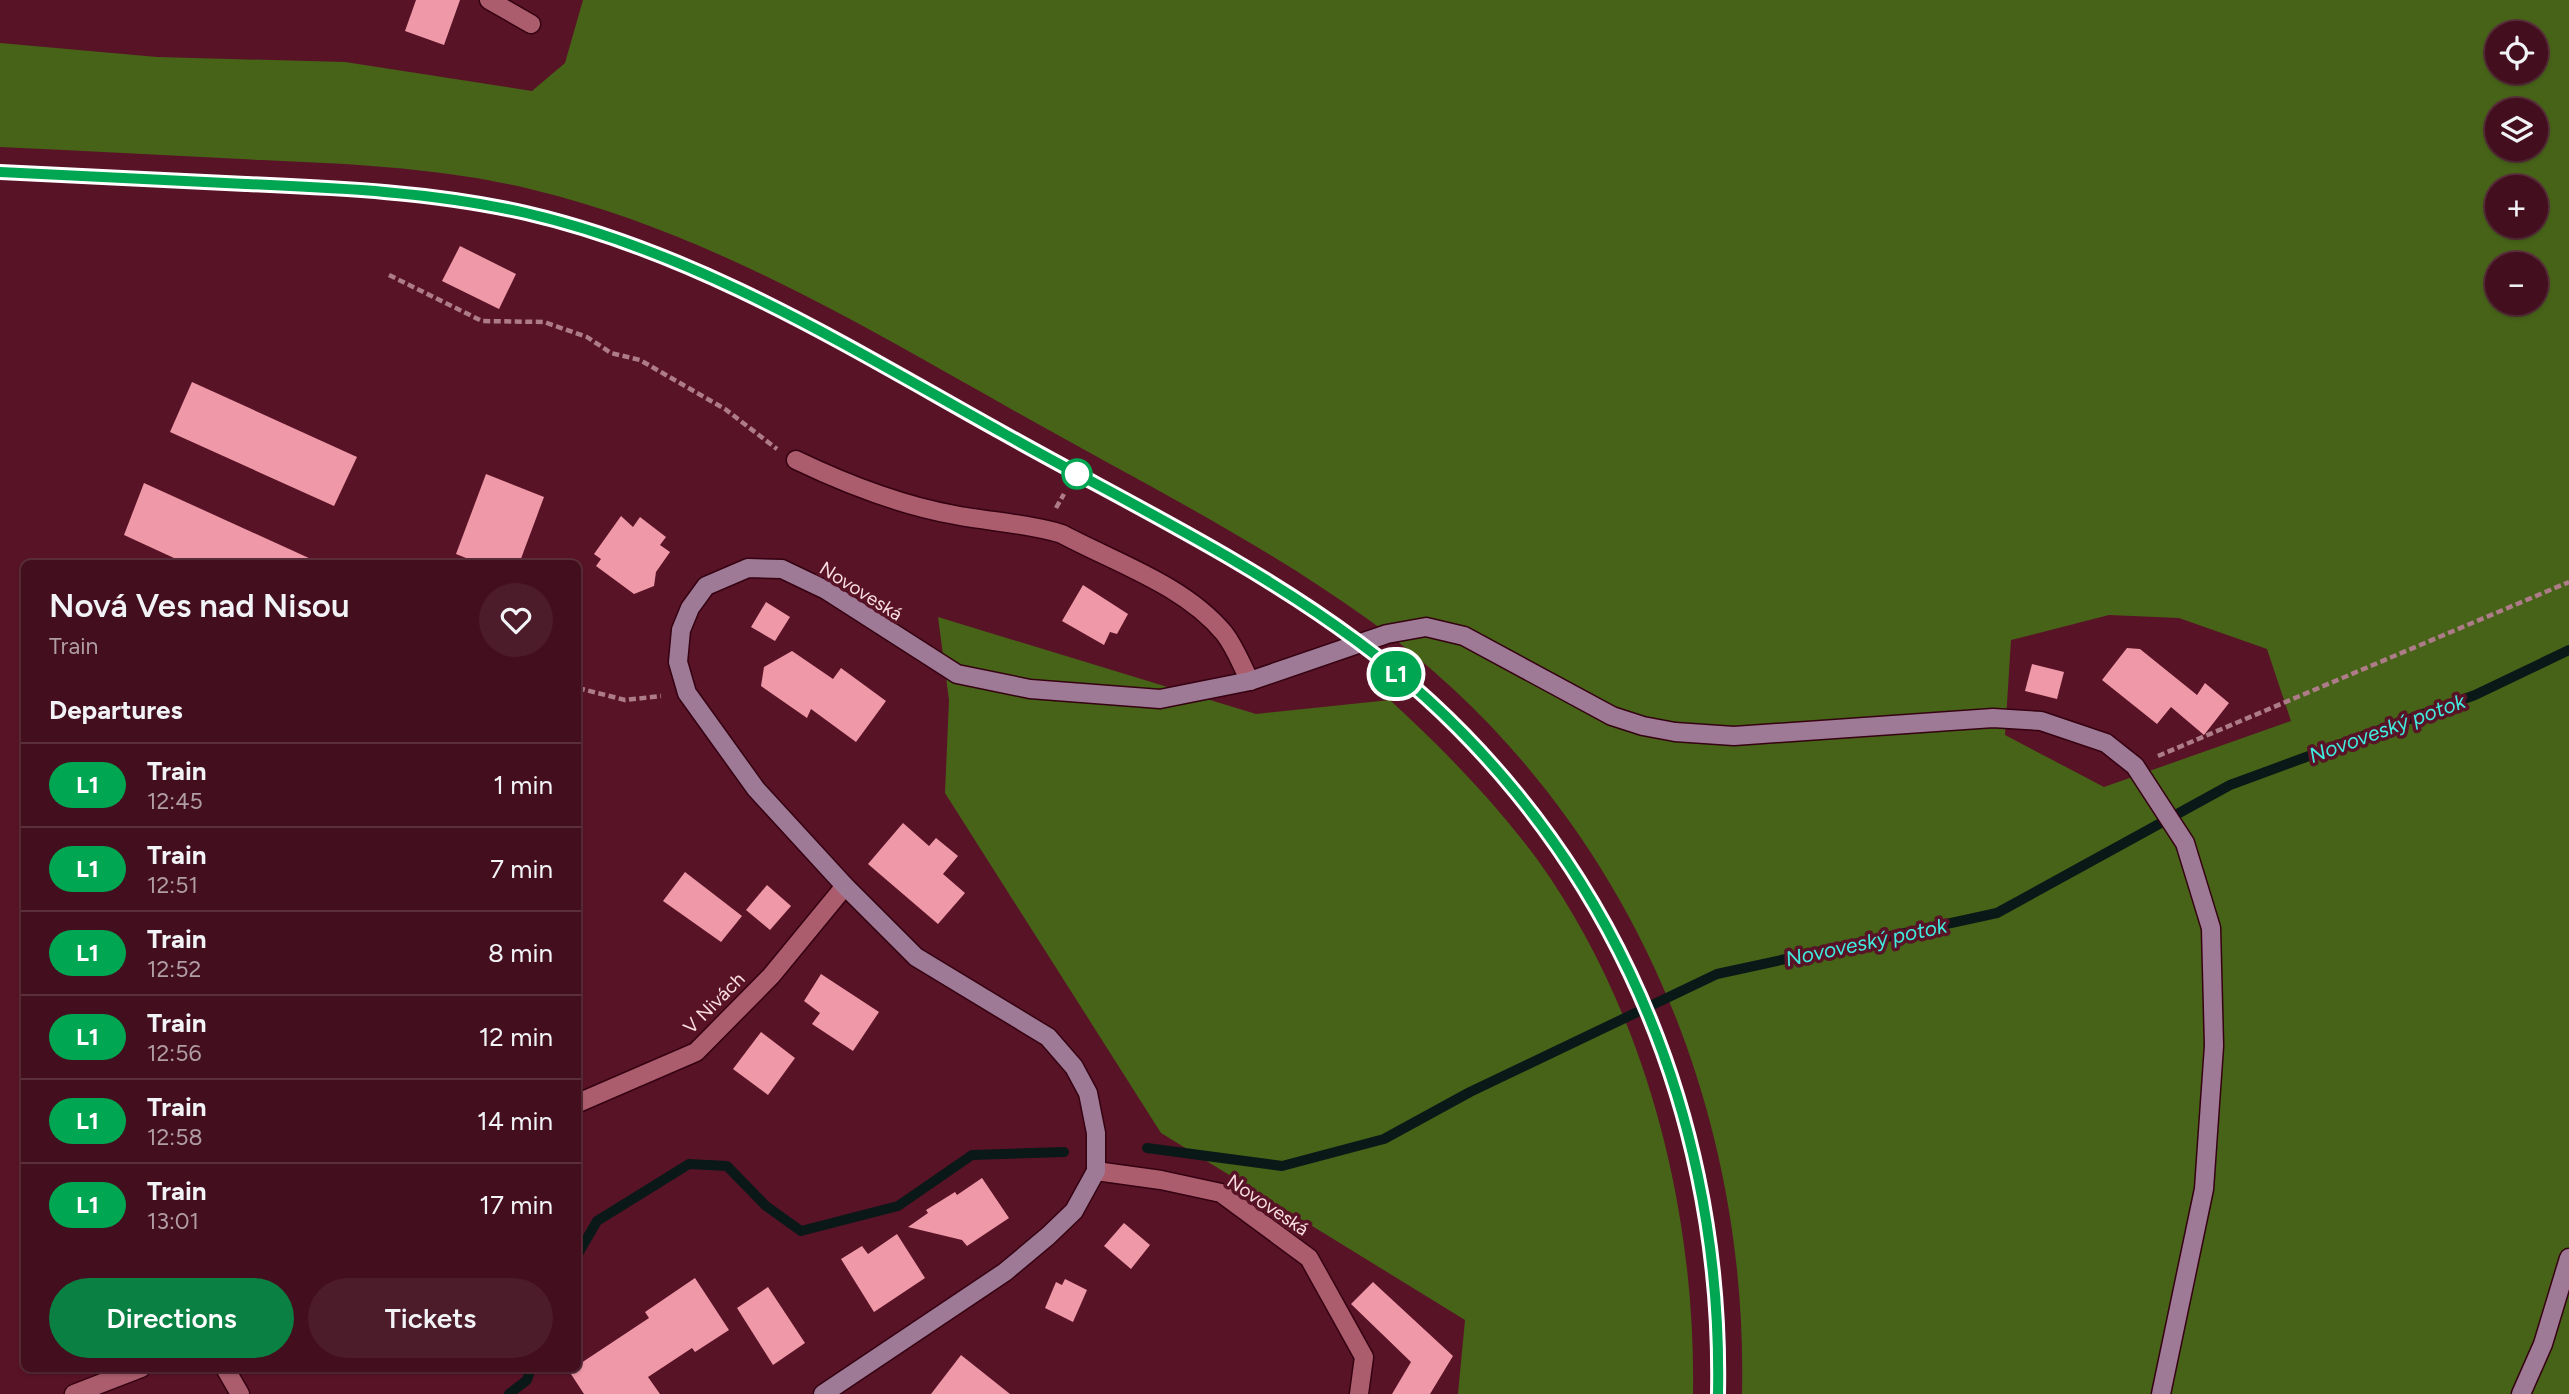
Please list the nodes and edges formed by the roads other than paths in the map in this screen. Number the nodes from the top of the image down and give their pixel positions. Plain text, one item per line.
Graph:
1 (489, 0) edge
2 (531, 24) dead end
3 (796, 460) road end
4 (1250, 681) junction
5 (845, 886) junction
6 (581, 1102) edge
7 (1096, 1171) junction
8 (2569, 1258) edge
9 (131, 1372) edge
10 (227, 1372) edge
11 (74, 1394) edge
12 (240, 1394) edge
13 (824, 1394) edge
14 (1359, 1394) edge
15 (2161, 1394) edge
16 (2521, 1394) edge

1 - 2 street
3 - 4 street
4 - 5 street, Novoveská
4 - 15 street, Novoveská
5 - 6 street, V Nivách
5 - 7 street, Novoveská
7 - 13 street, Novoveská
7 - 14 street, Novoveská
8 - 16 street
9 - 11 street
10 - 12 street

